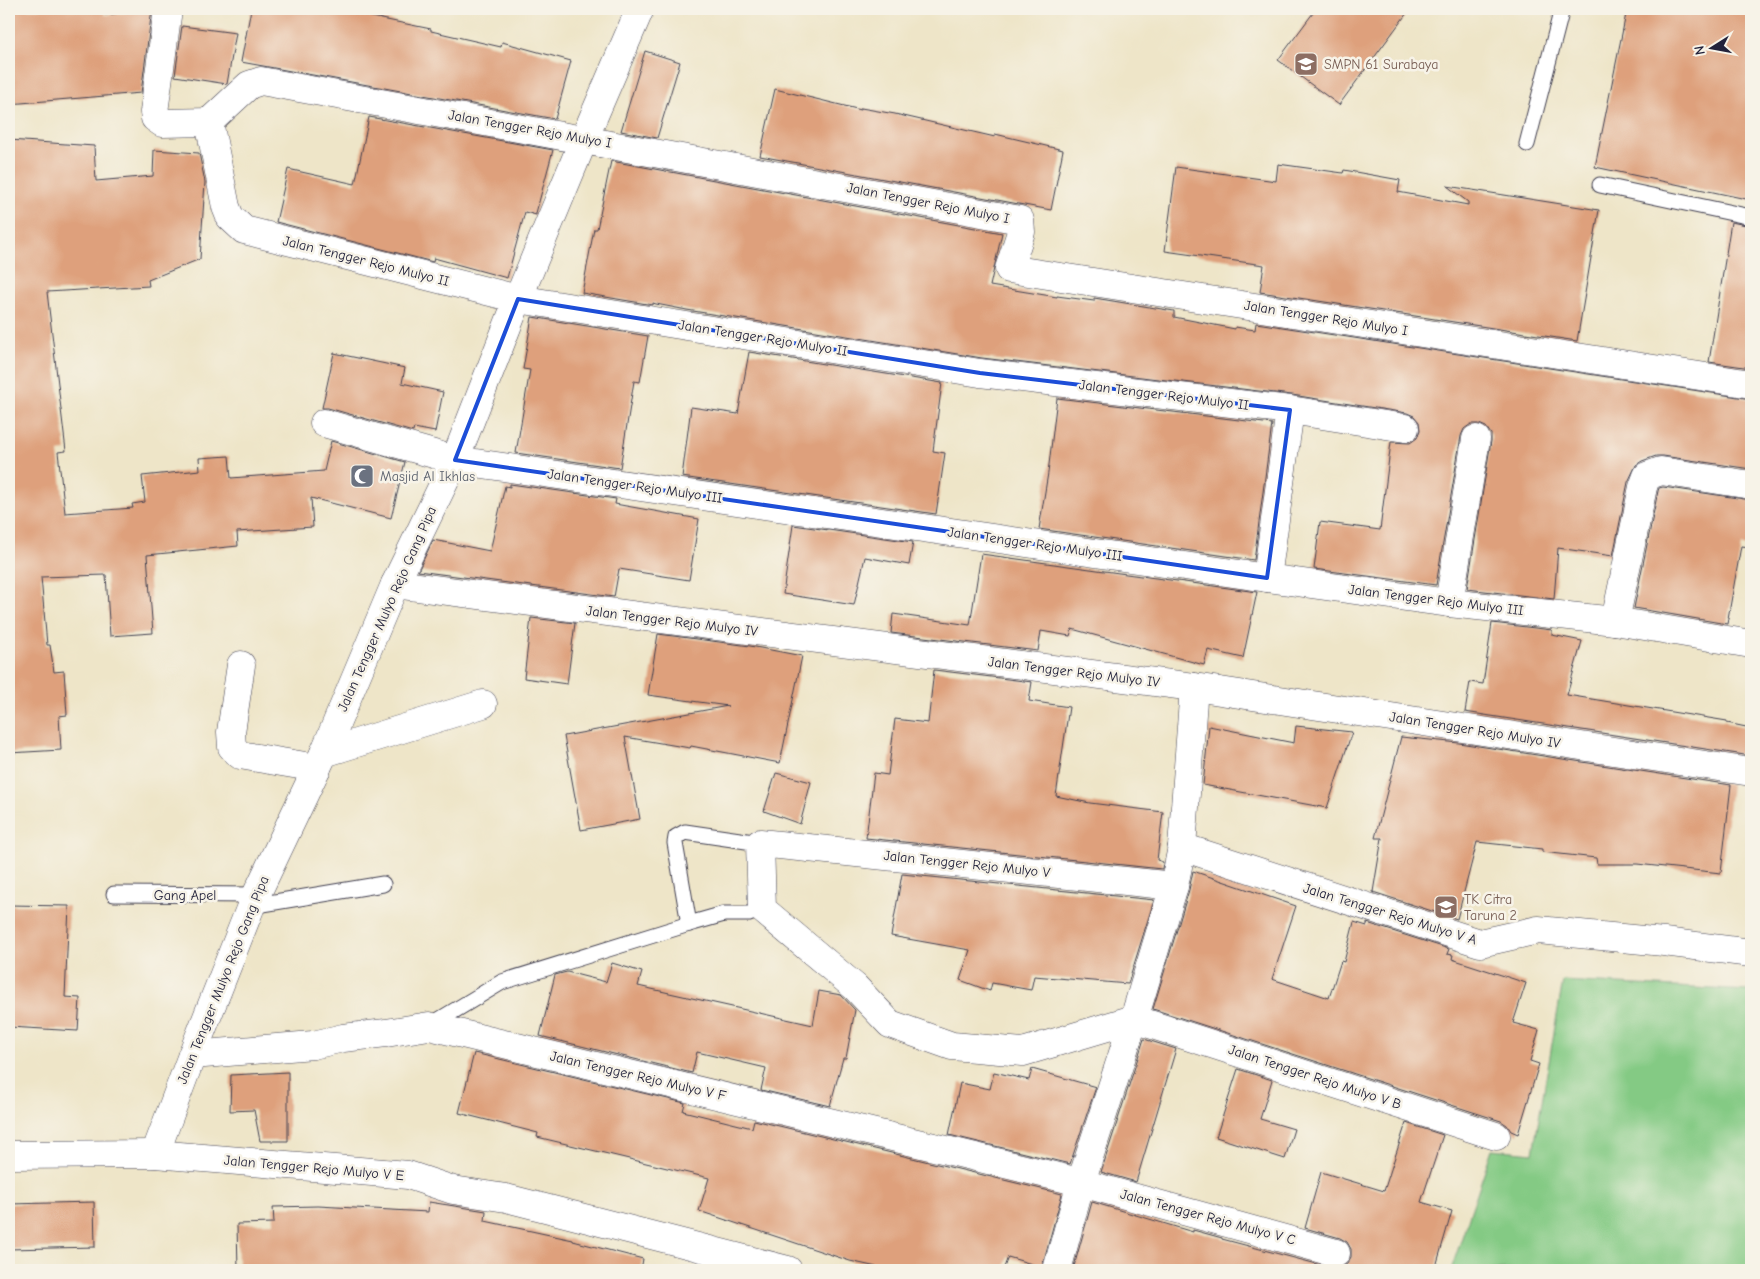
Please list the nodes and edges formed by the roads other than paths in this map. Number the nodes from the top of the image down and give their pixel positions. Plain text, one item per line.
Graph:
1 (168, 9) edge
2 (640, 9) edge
3 (1562, 9) edge
4 (209, 122) junction
5 (584, 139) junction
6 (1527, 144) dead end
7 (1600, 185) dead end
8 (1751, 217) edge
9 (518, 299) junction
10 (1751, 384) edge
11 (1290, 410) junction
12 (324, 423) dead end
13 (1405, 428) dead end
14 (1476, 439) dead end
15 (455, 460) junction
16 (1751, 485) edge
17 (1268, 578) junction
18 (396, 584) junction
19 (1449, 603) junction
20 (1614, 621) junction
21 (1751, 644) edge
22 (241, 665) dead end
23 (1194, 687) junction
24 (483, 704) dead end
25 (320, 760) junction
26 (1751, 772) edge
27 (760, 843) junction
28 (1182, 847) junction
29 (383, 884) dead end
30 (1174, 886) junction
31 (114, 894) dead end
32 (253, 901) junction
33 (762, 909) junction
34 (689, 924) junction
35 (1751, 953) edge
36 (1134, 1019) junction
37 (430, 1026) junction
38 (192, 1054) junction
39 (1496, 1136) dead end
40 (155, 1154) junction
41 (9, 1155) edge
42 (1081, 1182) junction
43 (1336, 1253) dead end
44 (788, 1270) edge
45 (1057, 1270) edge

1 - 4 street
2 - 5 street, Jalan Tengger Mulyo Rejo Gang Pipa
3 - 6 lane
4 - 5 street, Jalan Tengger Rejo Mulyo I
4 - 9 street, Jalan Tengger Rejo Mulyo II
5 - 9 street, Jalan Tengger Mulyo Rejo Gang Pipa
5 - 10 street, Jalan Tengger Rejo Mulyo I
7 - 8 lane
9 - 11 street, Jalan Tengger Rejo Mulyo II
9 - 15 street, Jalan Tengger Mulyo Rejo Gang Pipa
11 - 13 street, Jalan Tengger Rejo Mulyo II
11 - 17 street
12 - 15 street, Jalan Tengger Rejo Mulyo III
14 - 19 street
15 - 17 street, Jalan Tengger Rejo Mulyo III
15 - 18 street, Jalan Tengger Mulyo Rejo Gang Pipa
16 - 20 street
17 - 19 street, Jalan Tengger Rejo Mulyo III
18 - 23 street, Jalan Tengger Rejo Mulyo IV
18 - 25 street, Jalan Tengger Mulyo Rejo Gang Pipa
19 - 20 street, Jalan Tengger Rejo Mulyo III
20 - 21 street, Jalan Tengger Rejo Mulyo III
22 - 25 street
23 - 26 street, Jalan Tengger Rejo Mulyo IV
23 - 28 street
24 - 25 street
25 - 32 street, Jalan Tengger Mulyo Rejo Gang Pipa
27 - 30 street, Jalan Tengger Rejo Mulyo V
27 - 33 street
27 - 34 lane
28 - 30 street
28 - 35 street, Jalan Tengger Rejo Mulyo V A
29 - 32 lane, Gang Apel
30 - 36 street
31 - 32 lane, Gang Apel
32 - 38 street, Jalan Tengger Mulyo Rejo Gang Pipa
33 - 34 lane
33 - 36 street
34 - 37 lane
36 - 39 street, Jalan Tengger Rejo Mulyo V B
36 - 42 street
37 - 38 street, Jalan Tengger Rejo Mulyo V F
37 - 42 street, Jalan Tengger Rejo Mulyo V F
38 - 40 street, Jalan Tengger Mulyo Rejo Gang Pipa
40 - 41 street, Jalan Tengger Rejo Mulyo V E
40 - 44 street, Jalan Tengger Rejo Mulyo V E
42 - 43 street, Jalan Tengger Rejo Mulyo V C
42 - 45 street

